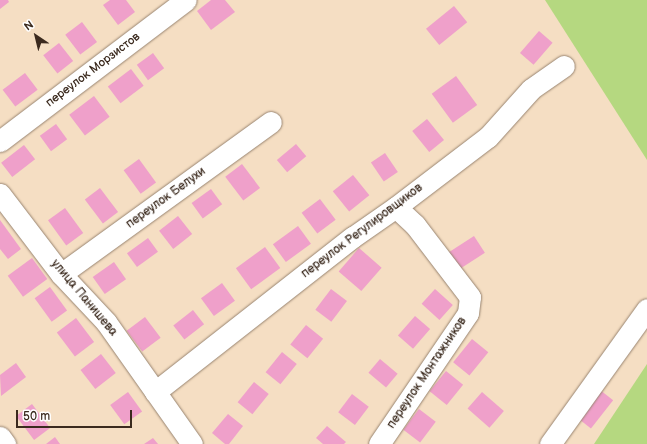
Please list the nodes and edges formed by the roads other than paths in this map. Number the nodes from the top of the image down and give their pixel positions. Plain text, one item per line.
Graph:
1 (186, 0) edge
2 (564, 66) dead end
3 (271, 122) dead end
4 (0, 141) edge
5 (0, 194) edge
6 (396, 207) junction
7 (61, 274) junction
8 (647, 309) edge
9 (155, 392) junction
10 (0, 437) edge
11 (5, 444) edge
12 (192, 444) edge
13 (379, 444) edge
14 (550, 444) edge

1 - 4 street, переулок Морзистов
2 - 6 street, переулок Регулировщиков
3 - 7 street, переулок Белухи
5 - 7 street, улица Панишева
6 - 9 street, переулок Регулировщиков
6 - 13 street, переулок Монтажников
7 - 9 street, улица Панишева
8 - 14 street
9 - 12 street, улица Панишева
10 - 11 street

